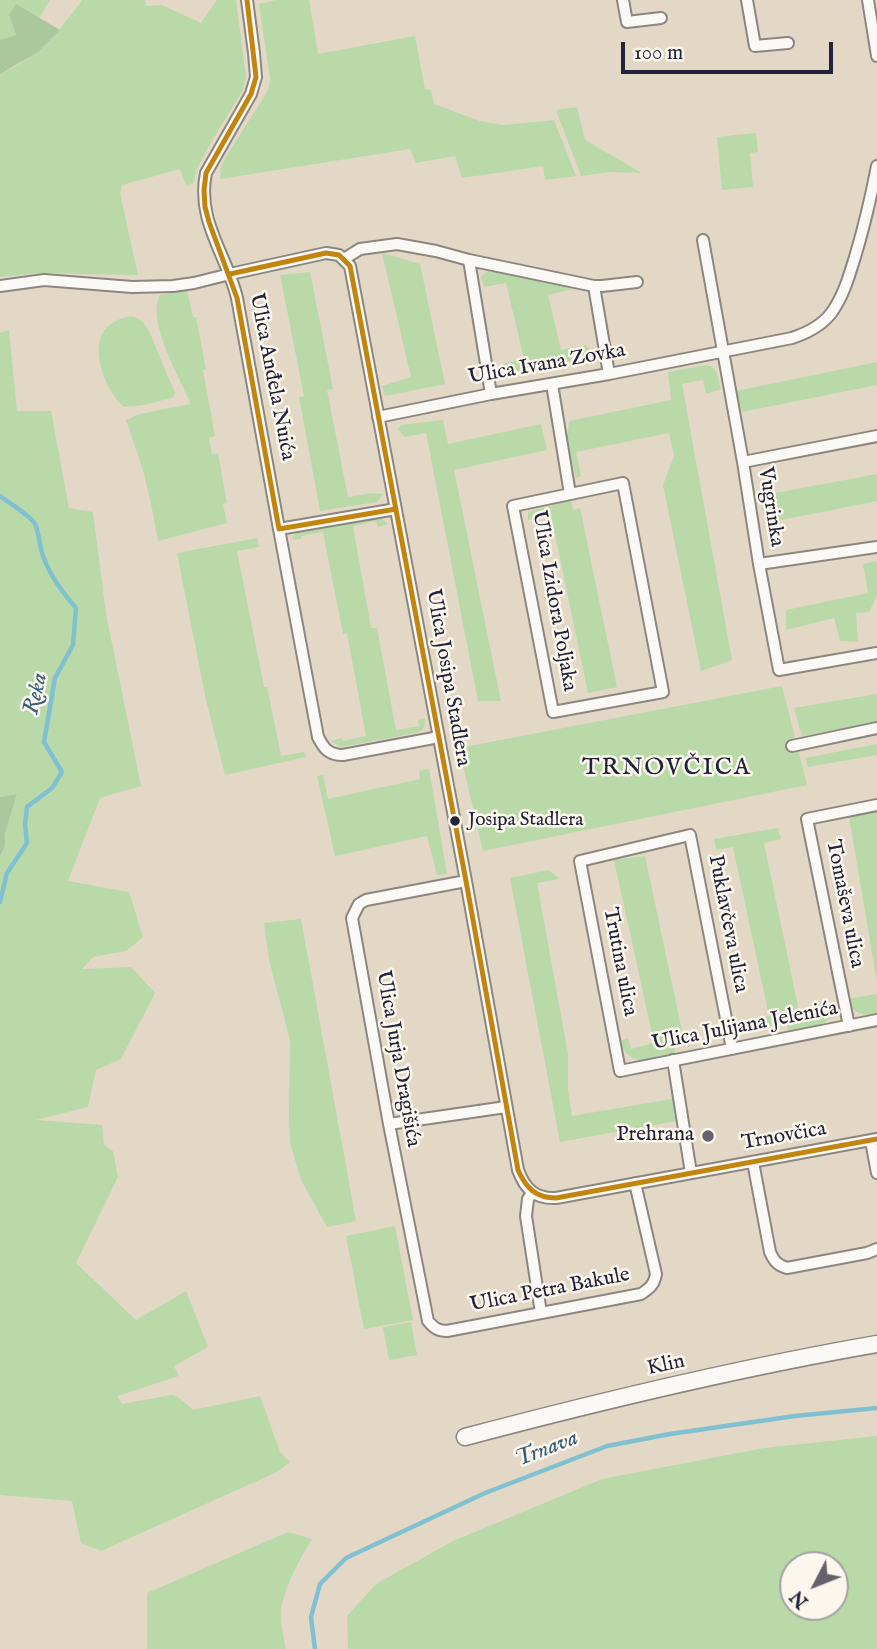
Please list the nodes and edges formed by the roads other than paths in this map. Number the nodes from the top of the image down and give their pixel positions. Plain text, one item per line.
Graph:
1 (247, 0) edge
2 (623, 0) edge
3 (747, 0) edge
4 (868, 0) edge
5 (661, 18) dead end
6 (789, 43) dead end
7 (877, 55) edge
8 (877, 166) edge
9 (703, 240) dead end
10 (344, 259) junction
11 (469, 260) junction
12 (230, 274) junction
13 (637, 282) dead end
14 (0, 286) edge
15 (594, 286) junction
16 (723, 351) junction
17 (608, 374) junction
18 (552, 384) junction
19 (491, 394) junction
20 (378, 417) junction
21 (877, 436) edge
22 (744, 462) junction
23 (570, 494) junction
24 (396, 509) junction
25 (279, 529) junction
26 (877, 547) edge
27 (759, 564) junction
28 (877, 653) edge
29 (877, 728) edge
30 (439, 737) junction
31 (792, 746) dead end
32 (877, 805) edge
33 (580, 861) joint
34 (466, 881) junction
35 (877, 1020) edge
36 (849, 1026) junction
37 (732, 1049) junction
38 (673, 1060) junction
39 (620, 1070) joint
40 (506, 1107) junction
41 (389, 1124) junction
42 (874, 1140) edge
43 (753, 1162) junction
44 (877, 1172) edge
45 (691, 1173) junction
46 (635, 1183) junction
47 (532, 1193) junction
48 (877, 1249) edge
49 (541, 1313) junction
50 (433, 1327) joint
51 (877, 1344) edge
52 (465, 1437) dead end

1 - 12 street
2 - 5 street
3 - 6 street
4 - 7 street
8 - 16 street, Ulica Ivana Zovka
9 - 16 street
10 - 11 street, Ulica Anđela Nuića
10 - 12 street, Ulica Anđela Nuića
10 - 20 street, Ulica Josipa Stadlera
11 - 15 street, Ulica Anđela Nuića
11 - 19 street
12 - 14 street
12 - 25 street, Ulica Anđela Nuića
13 - 15 street, Ulica Anđela Nuića
15 - 17 street
16 - 17 street, Ulica Ivana Zovka
16 - 22 street, Vugrinka
17 - 18 street, Ulica Ivana Zovka
18 - 19 street, Ulica Ivana Zovka
18 - 23 street, Ulica Izidora Poljaka
19 - 20 street, Ulica Ivana Zovka
20 - 24 street, Ulica Josipa Stadlera
21 - 22 street
22 - 27 street, Vugrinka
23 - 23 street, Ulica Izidora Poljaka
24 - 25 street
24 - 30 street, Ulica Josipa Stadlera
25 - 30 street, Ulica Anđela Nuića
26 - 27 street
27 - 28 street, Vugrinka
29 - 31 street
30 - 34 street, Ulica Josipa Stadlera
32 - 36 street, Tomaševa ulica
33 - 37 street, Puklavčeva ulica
33 - 39 street, Trutina ulica
34 - 40 street, Ulica Josipa Stadlera
34 - 41 street, Ulica Jurja Dragišića
35 - 36 street, Ulica Julijana Jelenića
36 - 37 street, Ulica Julijana Jelenića
37 - 38 street, Ulica Julijana Jelenića
38 - 39 street, Ulica Julijana Jelenića
38 - 45 street
40 - 41 street
40 - 47 street, Ulica Josipa Stadlera
41 - 50 street, Ulica Jurja Dragišića
42 - 43 street, Trnovčica
42 - 44 street
43 - 45 street, Trnovčica
43 - 48 street
45 - 46 street, Trnovčica
46 - 47 street, Trnovčica
46 - 49 street, Ulica Petra Bakule
47 - 49 street
49 - 50 street, Ulica Petra Bakule
51 - 52 street, Klin

